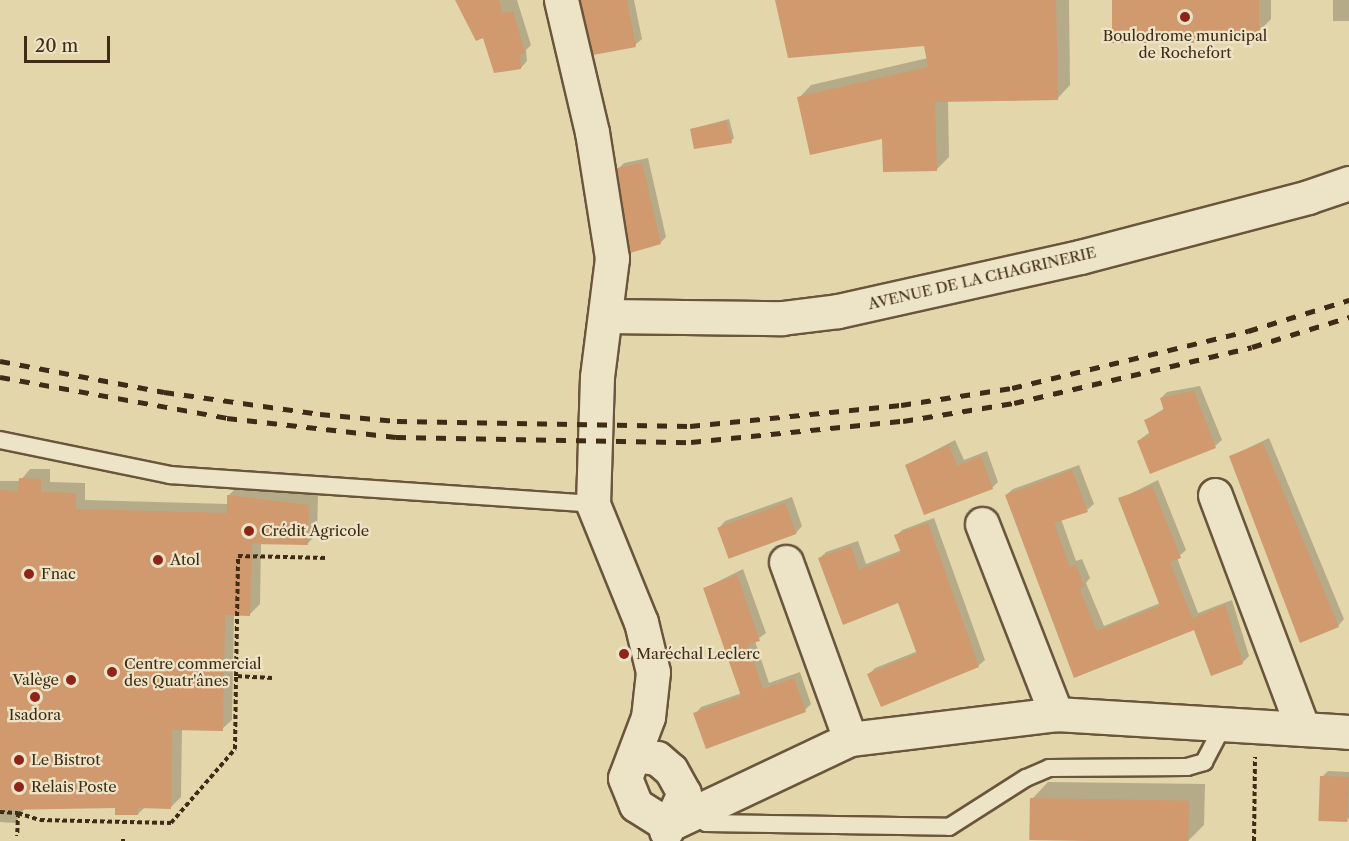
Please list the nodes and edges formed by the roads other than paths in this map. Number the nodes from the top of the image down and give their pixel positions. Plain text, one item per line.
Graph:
1 (561, 0) edge
2 (1349, 183) edge
3 (606, 316) junction
4 (0, 440) edge
5 (1215, 495) dead end
6 (593, 504) junction
7 (982, 524) dead end
8 (786, 562) dead end
9 (1056, 714) junction
10 (1240, 725) junction
11 (1303, 729) junction
12 (1349, 732) edge
13 (850, 740) junction
14 (636, 755) junction
15 (697, 810) junction
16 (665, 833) edge

1 - 3 street
2 - 3 street, AVENUE DE LA CHAGRINERIE
3 - 6 street
4 - 6 lane
5 - 11 street
6 - 14 street
7 - 9 street
8 - 13 street
9 - 10 street
9 - 13 street
10 - 11 street
10 - 15 lane
11 - 12 street
13 - 15 street
14 - 16 street
14 - 16 street
15 - 16 street

